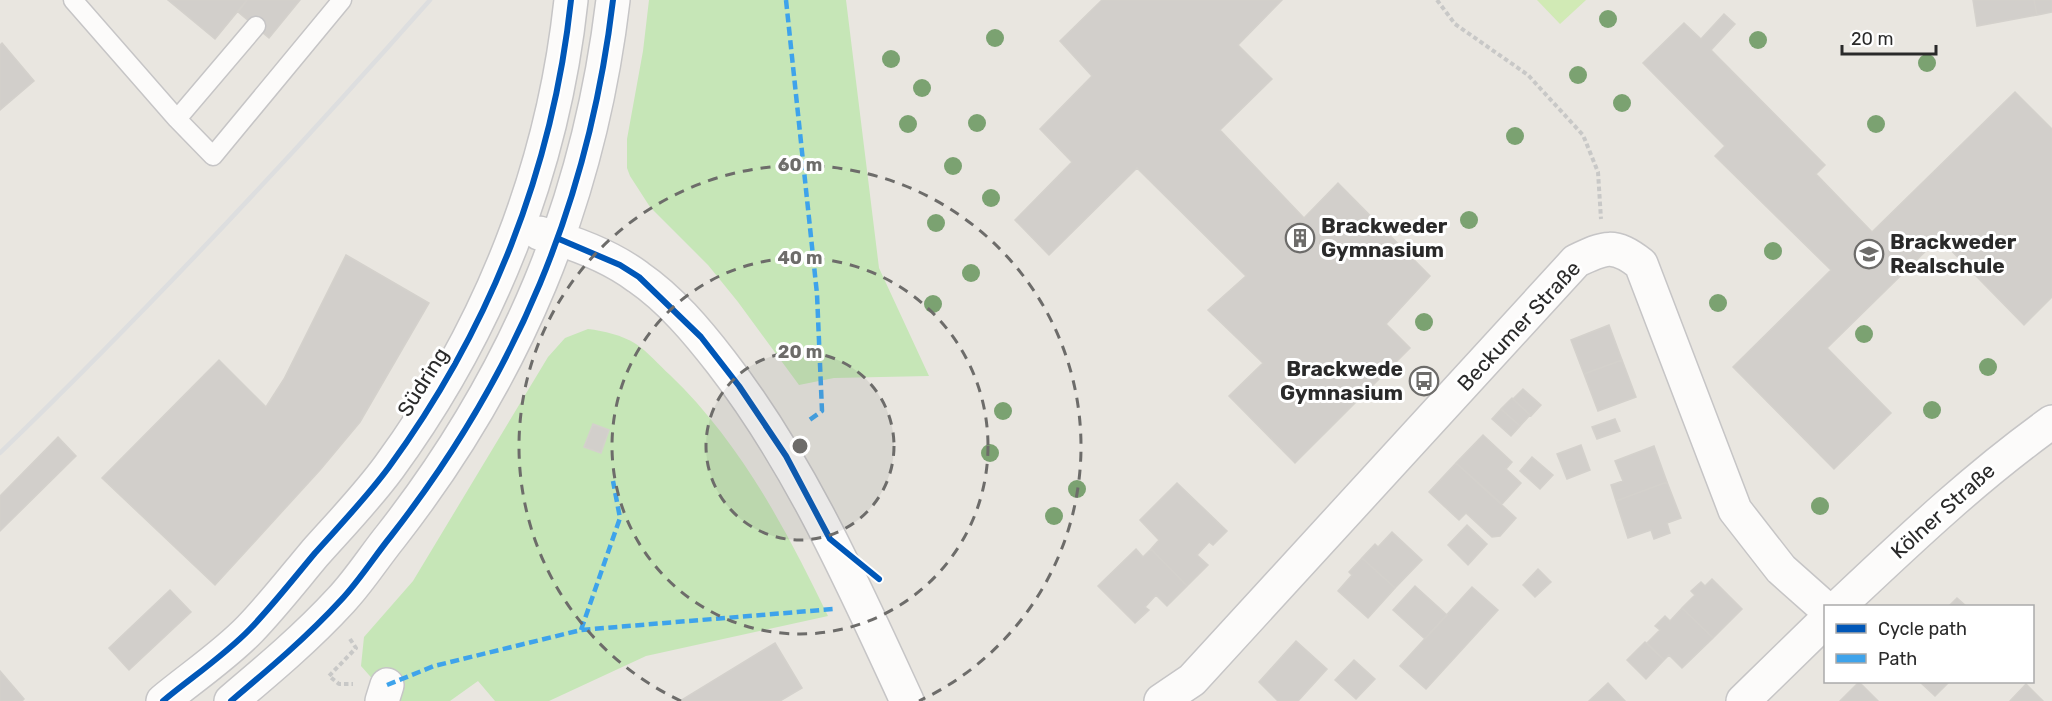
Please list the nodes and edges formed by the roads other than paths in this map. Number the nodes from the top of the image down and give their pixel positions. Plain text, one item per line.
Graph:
1 (73, 0) edge
2 (342, 0) edge
3 (571, 0) edge
4 (613, 0) edge
5 (256, 26) dead end
6 (177, 119) junction
7 (519, 227) junction
8 (559, 239) junction
9 (2052, 422) edge
10 (1840, 605) edge
11 (1824, 607) edge
12 (1824, 622) edge
13 (163, 701) edge
14 (231, 701) edge
15 (907, 701) edge
16 (1161, 701) edge
17 (1743, 701) edge

1 - 6 lane
2 - 6 lane
3 - 7 street, Südring
4 - 8 street
5 - 6 lane
7 - 8 street
7 - 13 street, Südring
8 - 14 street
8 - 15 street
9 - 10 street, Kölner Straße
11 - 16 street, Beckumer Straße
12 - 17 street

